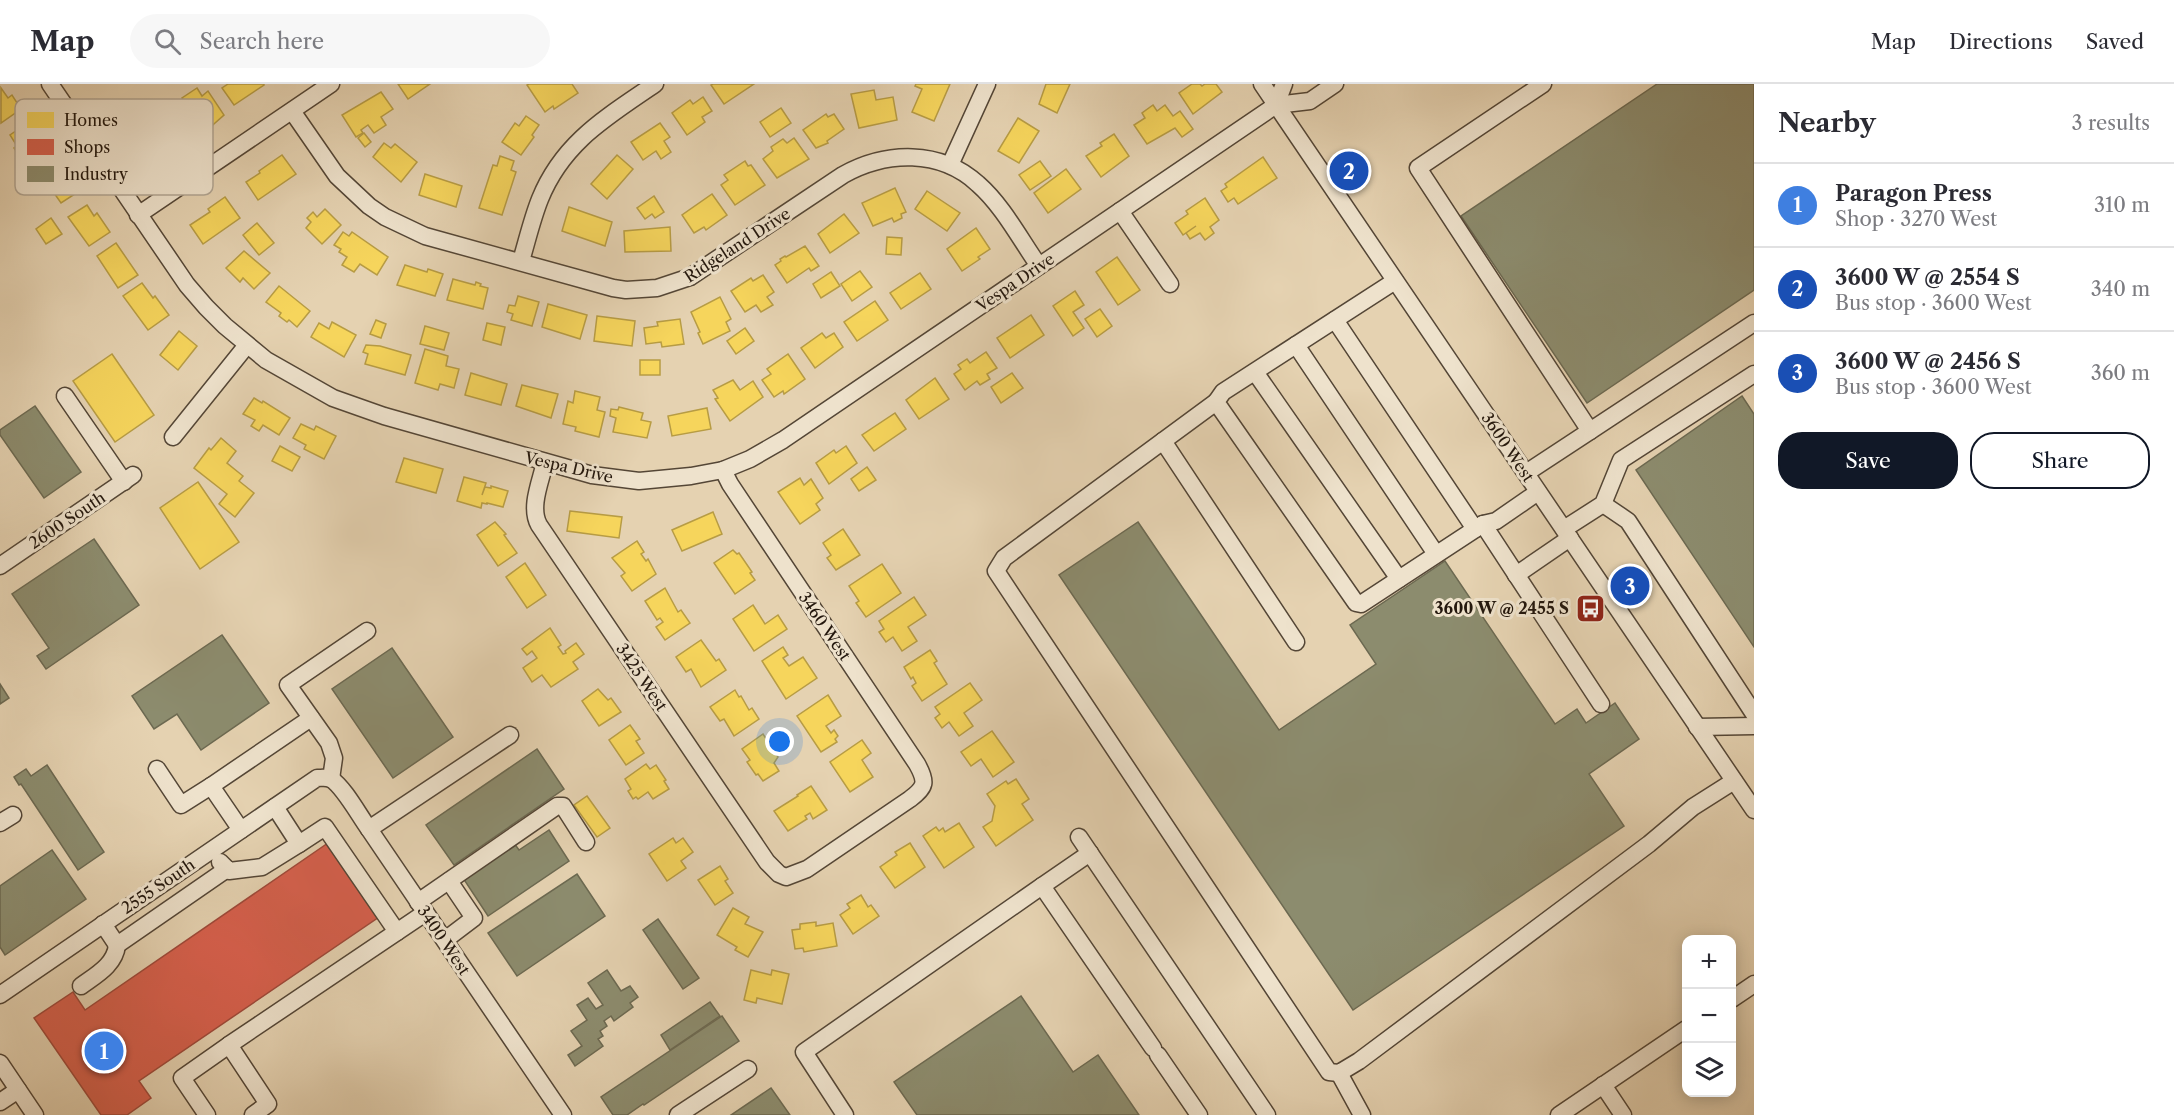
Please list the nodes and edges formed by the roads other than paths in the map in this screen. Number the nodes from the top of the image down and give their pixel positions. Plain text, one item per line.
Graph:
1 (50, 84) edge
2 (331, 84) edge
3 (655, 84) edge
4 (987, 84) edge
5 (1262, 84) edge
6 (1284, 84) edge
7 (1335, 84) edge
8 (1544, 84) edge
9 (60, 99) edge
10 (1276, 105) junction
11 (292, 111) junction
12 (213, 164) edge
13 (950, 165) junction
14 (125, 195) edge
15 (168, 195) edge
16 (1120, 211) junction
17 (138, 215) junction
18 (521, 261) junction
19 (1039, 266) junction
20 (1395, 281) junction
21 (1170, 284) dead end
22 (1335, 320) junction
23 (1754, 323) edge
24 (247, 345) junction
25 (1296, 345) junction
26 (1255, 372) junction
27 (1754, 374) edge
28 (65, 396) dead end
29 (1216, 402) junction
30 (1590, 431) junction
31 (173, 437) dead end
32 (1163, 441) junction
33 (545, 462) junction
34 (723, 470) junction
35 (1526, 473) junction
36 (1538, 492) junction
37 (1604, 504) junction
38 (1479, 526) junction
39 (1567, 534) junction
40 (1436, 554) junction
41 (0, 565) edge
42 (1516, 575) junction
43 (1399, 579) junction
44 (367, 631) dead end
45 (1296, 642) dead end
46 (1601, 704) dead end
47 (1754, 714) edge
48 (311, 718) junction
49 (1754, 726) edge
50 (1698, 727) junction
51 (510, 735) dead end
52 (156, 769) dead end
53 (324, 779) junction
54 (1734, 781) junction
55 (924, 784) joint
56 (211, 786) junction
57 (275, 807) junction
58 (1754, 810) edge
59 (369, 829) junction
60 (241, 830) junction
61 (1079, 837) dead end
62 (586, 842) dead end
63 (299, 844) junction
64 (211, 850) junction
65 (1090, 853) junction
66 (227, 869) junction
67 (449, 881) junction
68 (1042, 886) junction
69 (422, 907) junction
70 (103, 924) junction
71 (397, 932) junction
72 (445, 940) junction
73 (117, 945) junction
74 (1754, 984) edge
75 (81, 986) dead end
76 (0, 995) edge
77 (1736, 996) edge
78 (1682, 1032) edge
79 (229, 1045) junction
80 (0, 1063) edge
81 (747, 1069) dead end
82 (1339, 1073) junction
83 (1603, 1085) junction
84 (18, 1090) junction
85 (0, 1102) edge
86 (35, 1115) edge
87 (207, 1115) edge
88 (253, 1115) edge
89 (563, 1115) edge
90 (678, 1115) edge
91 (845, 1115) edge
92 (1199, 1115) edge
93 (1267, 1115) edge
94 (1362, 1115) edge
95 (1559, 1115) edge
96 (1623, 1115) edge

1 - 9 street, Vespa Drive
2 - 11 street
3 - 18 street
4 - 13 street
5 - 10 street, 3600 West
6 - 10 street
7 - 10 street
8 - 30 street
10 - 16 street, Vespa Drive
10 - 20 street, 3600 West
11 - 12 street
11 - 18 street, Ridgeland Drive
13 - 18 street, Ridgeland Drive
13 - 19 street, Ridgeland Drive
14 - 17 street, Vespa Drive
15 - 17 street
16 - 19 street, Vespa Drive
16 - 21 street
17 - 24 street, Vespa Drive
19 - 34 street, Vespa Drive
20 - 22 street
20 - 35 street, 3600 West
22 - 25 street
22 - 38 street
23 - 30 street
24 - 31 street
24 - 33 street, Vespa Drive
25 - 26 street
25 - 40 street
26 - 29 street
26 - 43 street
27 - 37 street
28 - 41 street, 2600 South
29 - 32 street
29 - 43 street
30 - 35 street
32 - 45 street
32 - 82 street
33 - 34 street, Vespa Drive
33 - 55 street, 3425 West
34 - 55 street, 3460 West
35 - 36 street, 3600 West
36 - 38 street
36 - 39 street, 3600 West
37 - 39 street
37 - 47 street
38 - 40 street
38 - 42 street
39 - 42 street
39 - 50 street, 3600 West
40 - 43 street
42 - 46 street
44 - 48 street
48 - 53 street
48 - 56 street
49 - 50 street
50 - 54 street, 3600 West
51 - 59 street
52 - 56 street
53 - 57 street, 2555 South
53 - 59 street, 3400 West
54 - 58 street, 3600 West
54 - 82 street
56 - 60 street
57 - 60 street, 2555 South
57 - 63 street
59 - 69 street, 3400 West
60 - 64 street, 2555 South
61 - 65 street
62 - 67 street
63 - 66 street
63 - 71 street
64 - 66 street
64 - 70 street, 2555 South
65 - 68 street
65 - 93 street
66 - 73 street
67 - 69 street
67 - 72 street
68 - 91 street
68 - 92 street
69 - 71 street
69 - 72 street, 3400 West
70 - 73 street
70 - 76 street, 2555 South
71 - 79 street
72 - 89 street, 3400 West
73 - 75 street
74 - 77 street
78 - 83 street
79 - 87 street
79 - 88 street
80 - 84 street
81 - 90 street
82 - 94 street
83 - 95 street
83 - 96 street
84 - 85 street
84 - 86 street

